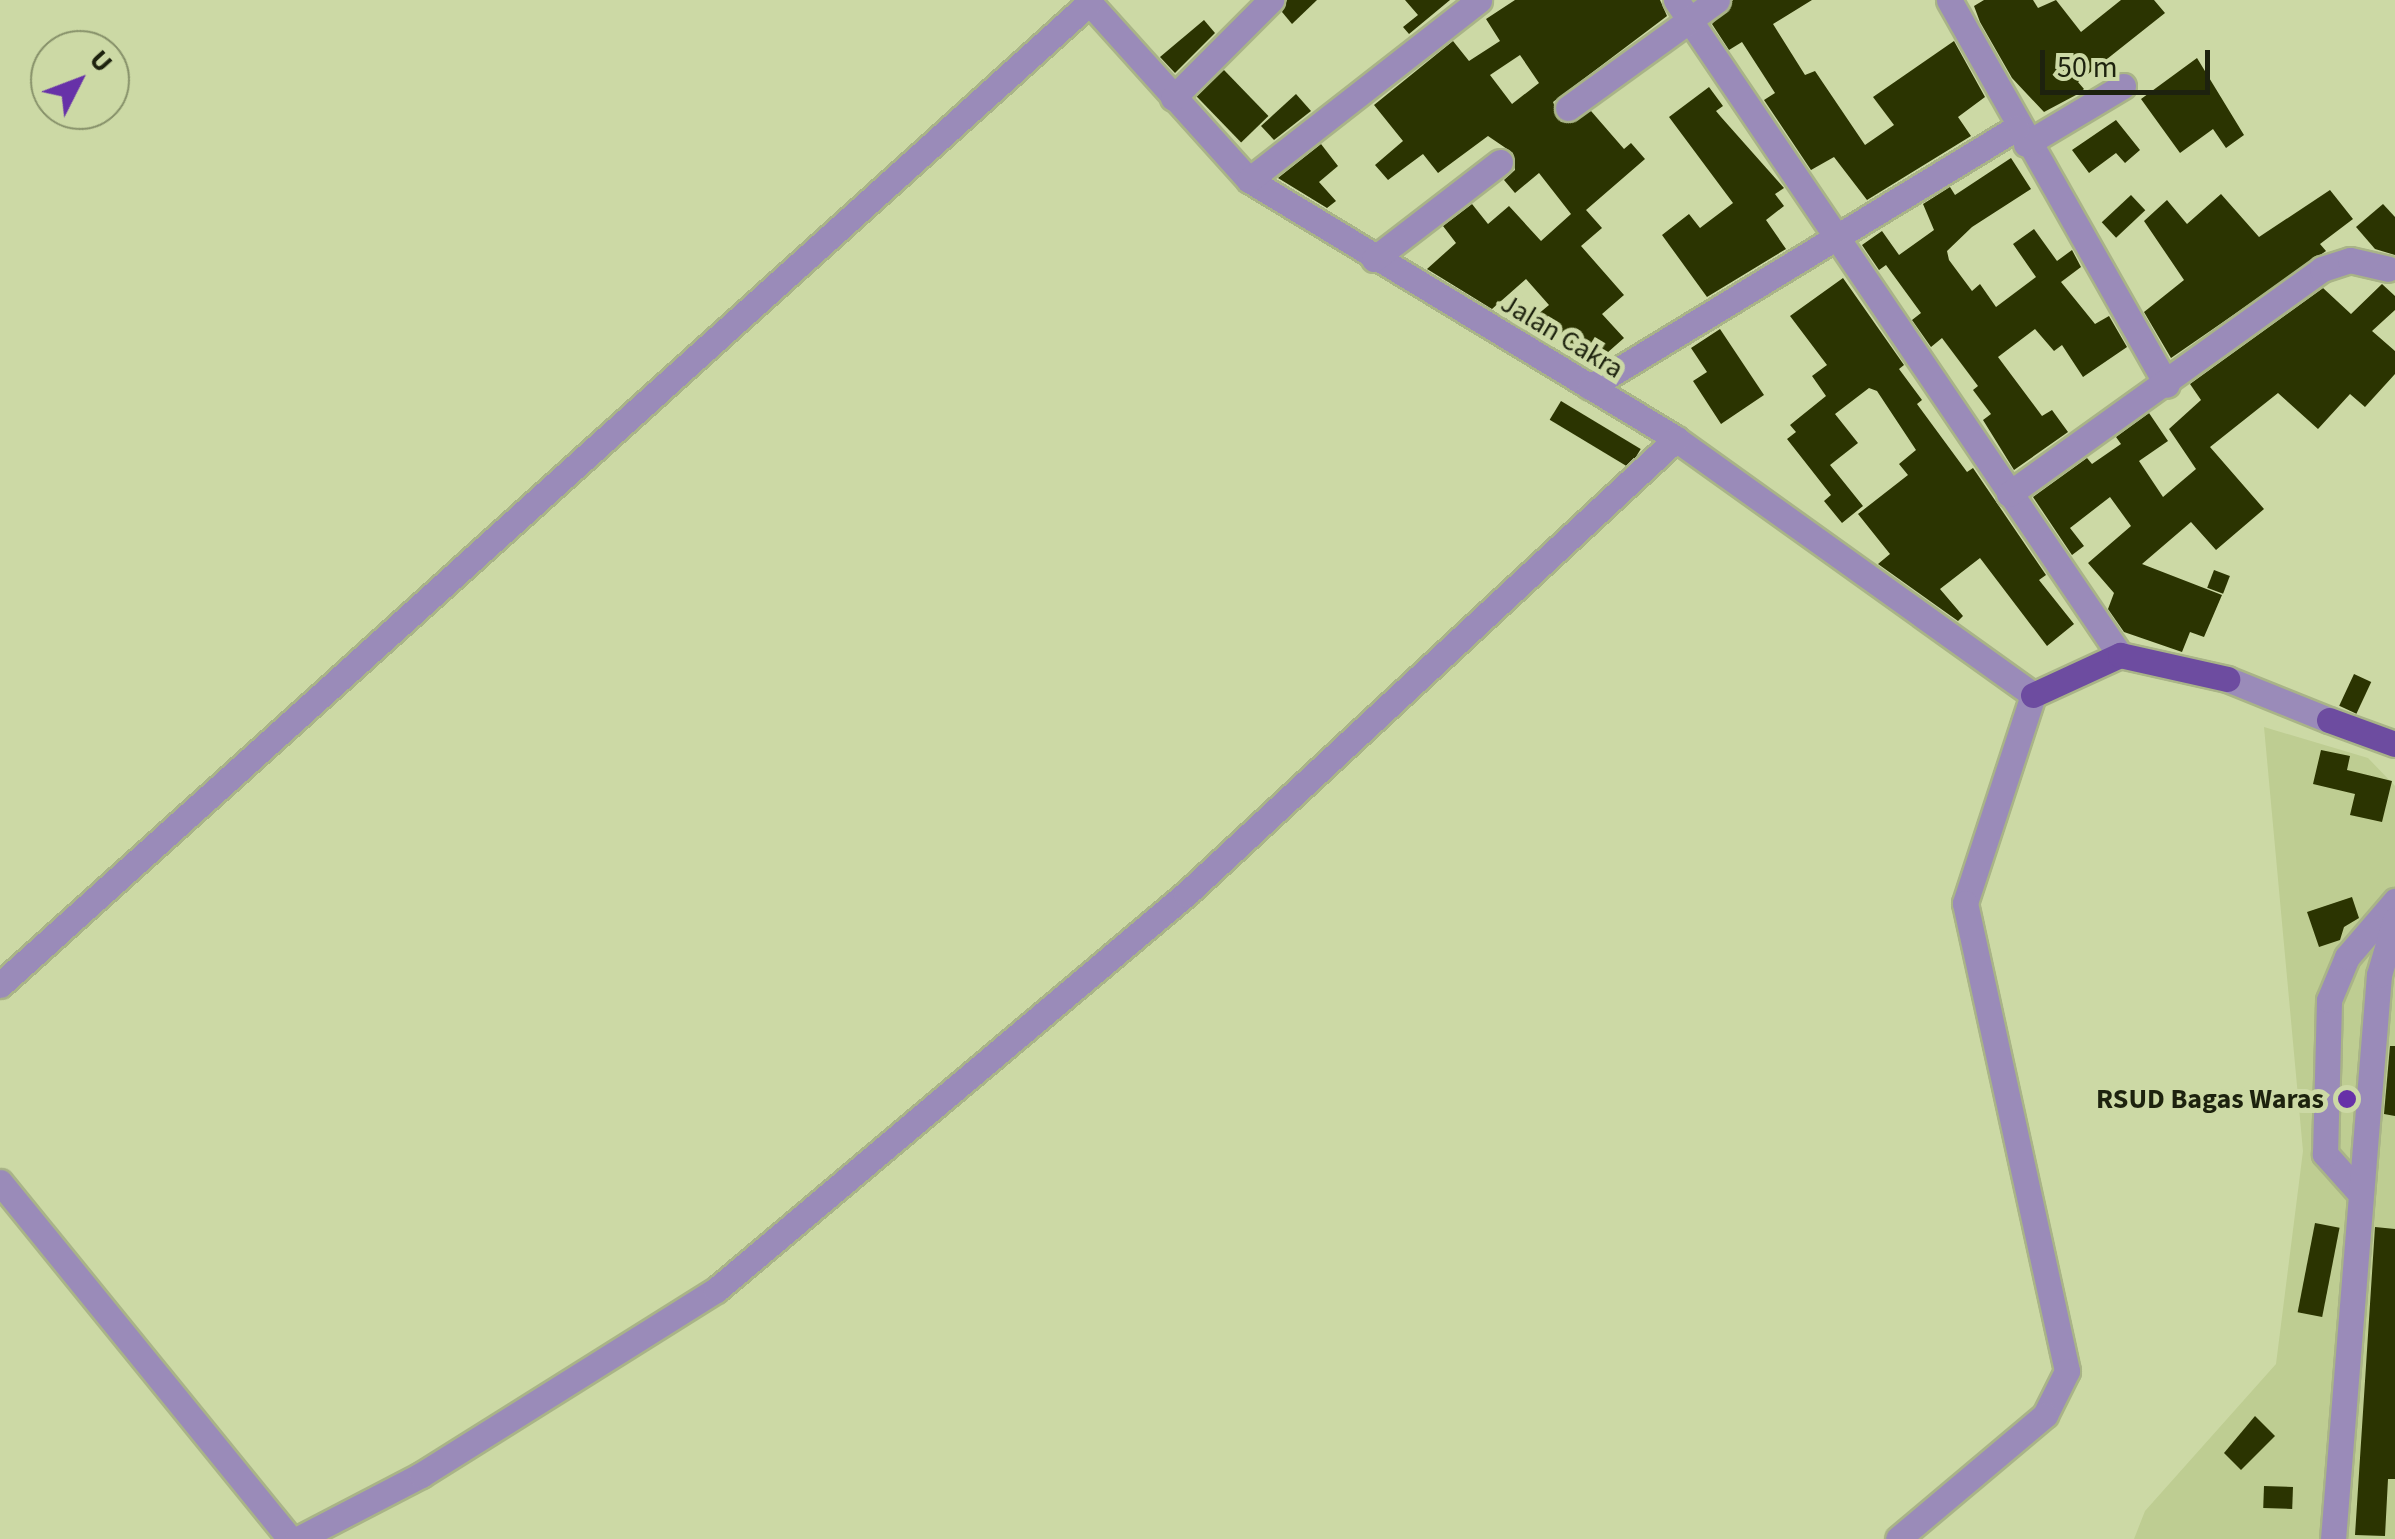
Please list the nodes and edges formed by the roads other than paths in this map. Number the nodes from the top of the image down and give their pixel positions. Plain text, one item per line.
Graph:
1 (1272, 0) edge
2 (1478, 0) edge
3 (1717, 0) edge
4 (1949, 0) edge
5 (1095, 4) edge
6 (1681, 9) edge
7 (2123, 86) dead end
8 (1172, 98) junction
9 (1568, 108) dead end
10 (2021, 136) junction
11 (1500, 162) dead end
12 (1249, 180) junction
13 (1835, 235) junction
14 (1374, 259) junction
15 (2388, 270) dead end
16 (2167, 384) junction
17 (1590, 387) junction
18 (1676, 439) junction
19 (2009, 494) junction
20 (2120, 655) junction
21 (2227, 679) joint
22 (2033, 694) junction
23 (2329, 720) joint
24 (2395, 744) edge
25 (2395, 901) edge
26 (2395, 920) edge
27 (0, 985) edge
28 (2385, 1036) edge
29 (0, 1182) edge
30 (2358, 1190) junction
31 (343, 1531) edge
32 (290, 1539) edge
33 (298, 1539) edge
34 (1898, 1539) edge
35 (2333, 1539) edge

1 - 8 street
2 - 12 street
3 - 6 street
4 - 10 street
5 - 8 street, Jalan Cakra
5 - 27 street
6 - 9 street
6 - 13 street
7 - 10 street
8 - 12 street, Jalan Cakra
10 - 13 street
10 - 16 street
11 - 14 street
12 - 14 street, Jalan Cakra
13 - 17 street
13 - 19 street
14 - 17 street, Jalan Cakra
15 - 16 street
16 - 19 street
17 - 18 street, Jalan Cakra
18 - 22 street, Jalan Cakra
18 - 31 street
19 - 20 street
20 - 21 main road
20 - 22 main road
21 - 23 street
22 - 34 street
23 - 24 main road
25 - 30 street
26 - 28 street
28 - 30 street
29 - 32 street
30 - 35 street
31 - 33 street

